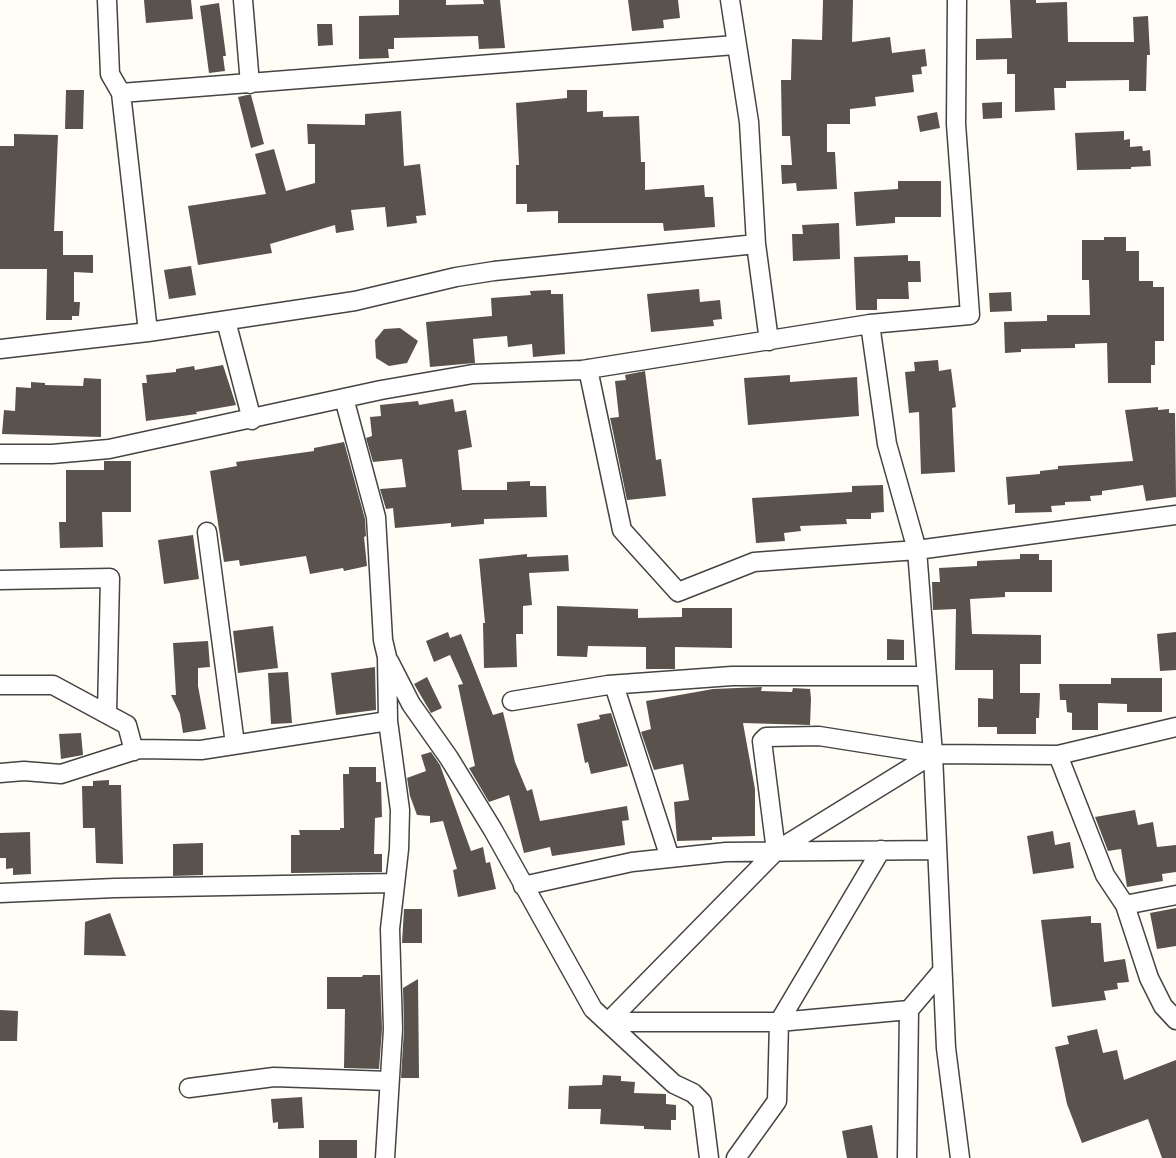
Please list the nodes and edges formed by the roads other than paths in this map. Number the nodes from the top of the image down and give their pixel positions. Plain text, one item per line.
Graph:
1 (107, 0) edge
2 (243, 0) edge
3 (730, 0) edge
4 (957, 0) edge
5 (735, 45) junction
6 (250, 84) junction
7 (121, 93) junction
8 (756, 244) junction
9 (226, 321) junction
10 (870, 324) junction
11 (148, 332) junction
12 (769, 341) junction
13 (0, 349) edge
14 (588, 369) junction
15 (344, 398) junction
16 (252, 420) junction
17 (0, 454) edge
18 (1176, 514) edge
19 (207, 532) dead end
20 (917, 550) junction
21 (0, 580) edge
22 (387, 657) junction
23 (927, 676) junction
24 (0, 685) edge
25 (614, 685) junction
26 (512, 701) dead end
27 (107, 714) junction
28 (388, 721) junction
29 (1176, 727) edge
30 (235, 744) junction
31 (134, 751) junction
32 (933, 754) junction
33 (1058, 755) junction
34 (0, 773) edge
35 (881, 850) junction
36 (937, 850) junction
37 (776, 851) junction
38 (670, 858) junction
39 (394, 883) junction
40 (523, 886) junction
41 (0, 893) edge
42 (1176, 895) edge
43 (1125, 905) junction
44 (942, 971) junction
45 (909, 1010) junction
46 (1176, 1020) edge
47 (608, 1022) junction
48 (779, 1022) junction
49 (389, 1081) junction
50 (189, 1088) dead end
51 (386, 1158) edge
52 (709, 1158) edge
53 (736, 1158) edge
54 (907, 1158) edge
55 (960, 1158) edge

1 - 7 street
2 - 6 street
3 - 5 street
4 - 10 street
5 - 6 street
5 - 8 street
6 - 7 street
7 - 11 street
8 - 9 street
8 - 12 street
9 - 11 street
9 - 16 street
10 - 12 street
10 - 20 street
11 - 13 street
12 - 14 street
14 - 15 street
14 - 20 street
15 - 16 street
15 - 22 street
16 - 17 street
18 - 20 street
19 - 30 street
20 - 23 street
21 - 27 street
22 - 28 street
22 - 40 street
23 - 25 street
23 - 32 street
24 - 27 street
25 - 26 street
25 - 38 street
27 - 31 street
28 - 30 street
28 - 39 street
29 - 33 street
30 - 31 street
31 - 34 street
32 - 33 street
32 - 36 street
32 - 37 street
32 - 37 street
33 - 43 street
35 - 36 street
35 - 37 street
35 - 48 street
36 - 44 street
37 - 38 street
37 - 47 street
38 - 40 street
39 - 41 street
39 - 49 street
40 - 47 street
42 - 43 street
43 - 46 street
44 - 45 street
44 - 55 street
45 - 48 street
45 - 54 street
47 - 48 street
47 - 52 street
48 - 53 street
49 - 50 street
49 - 51 street

